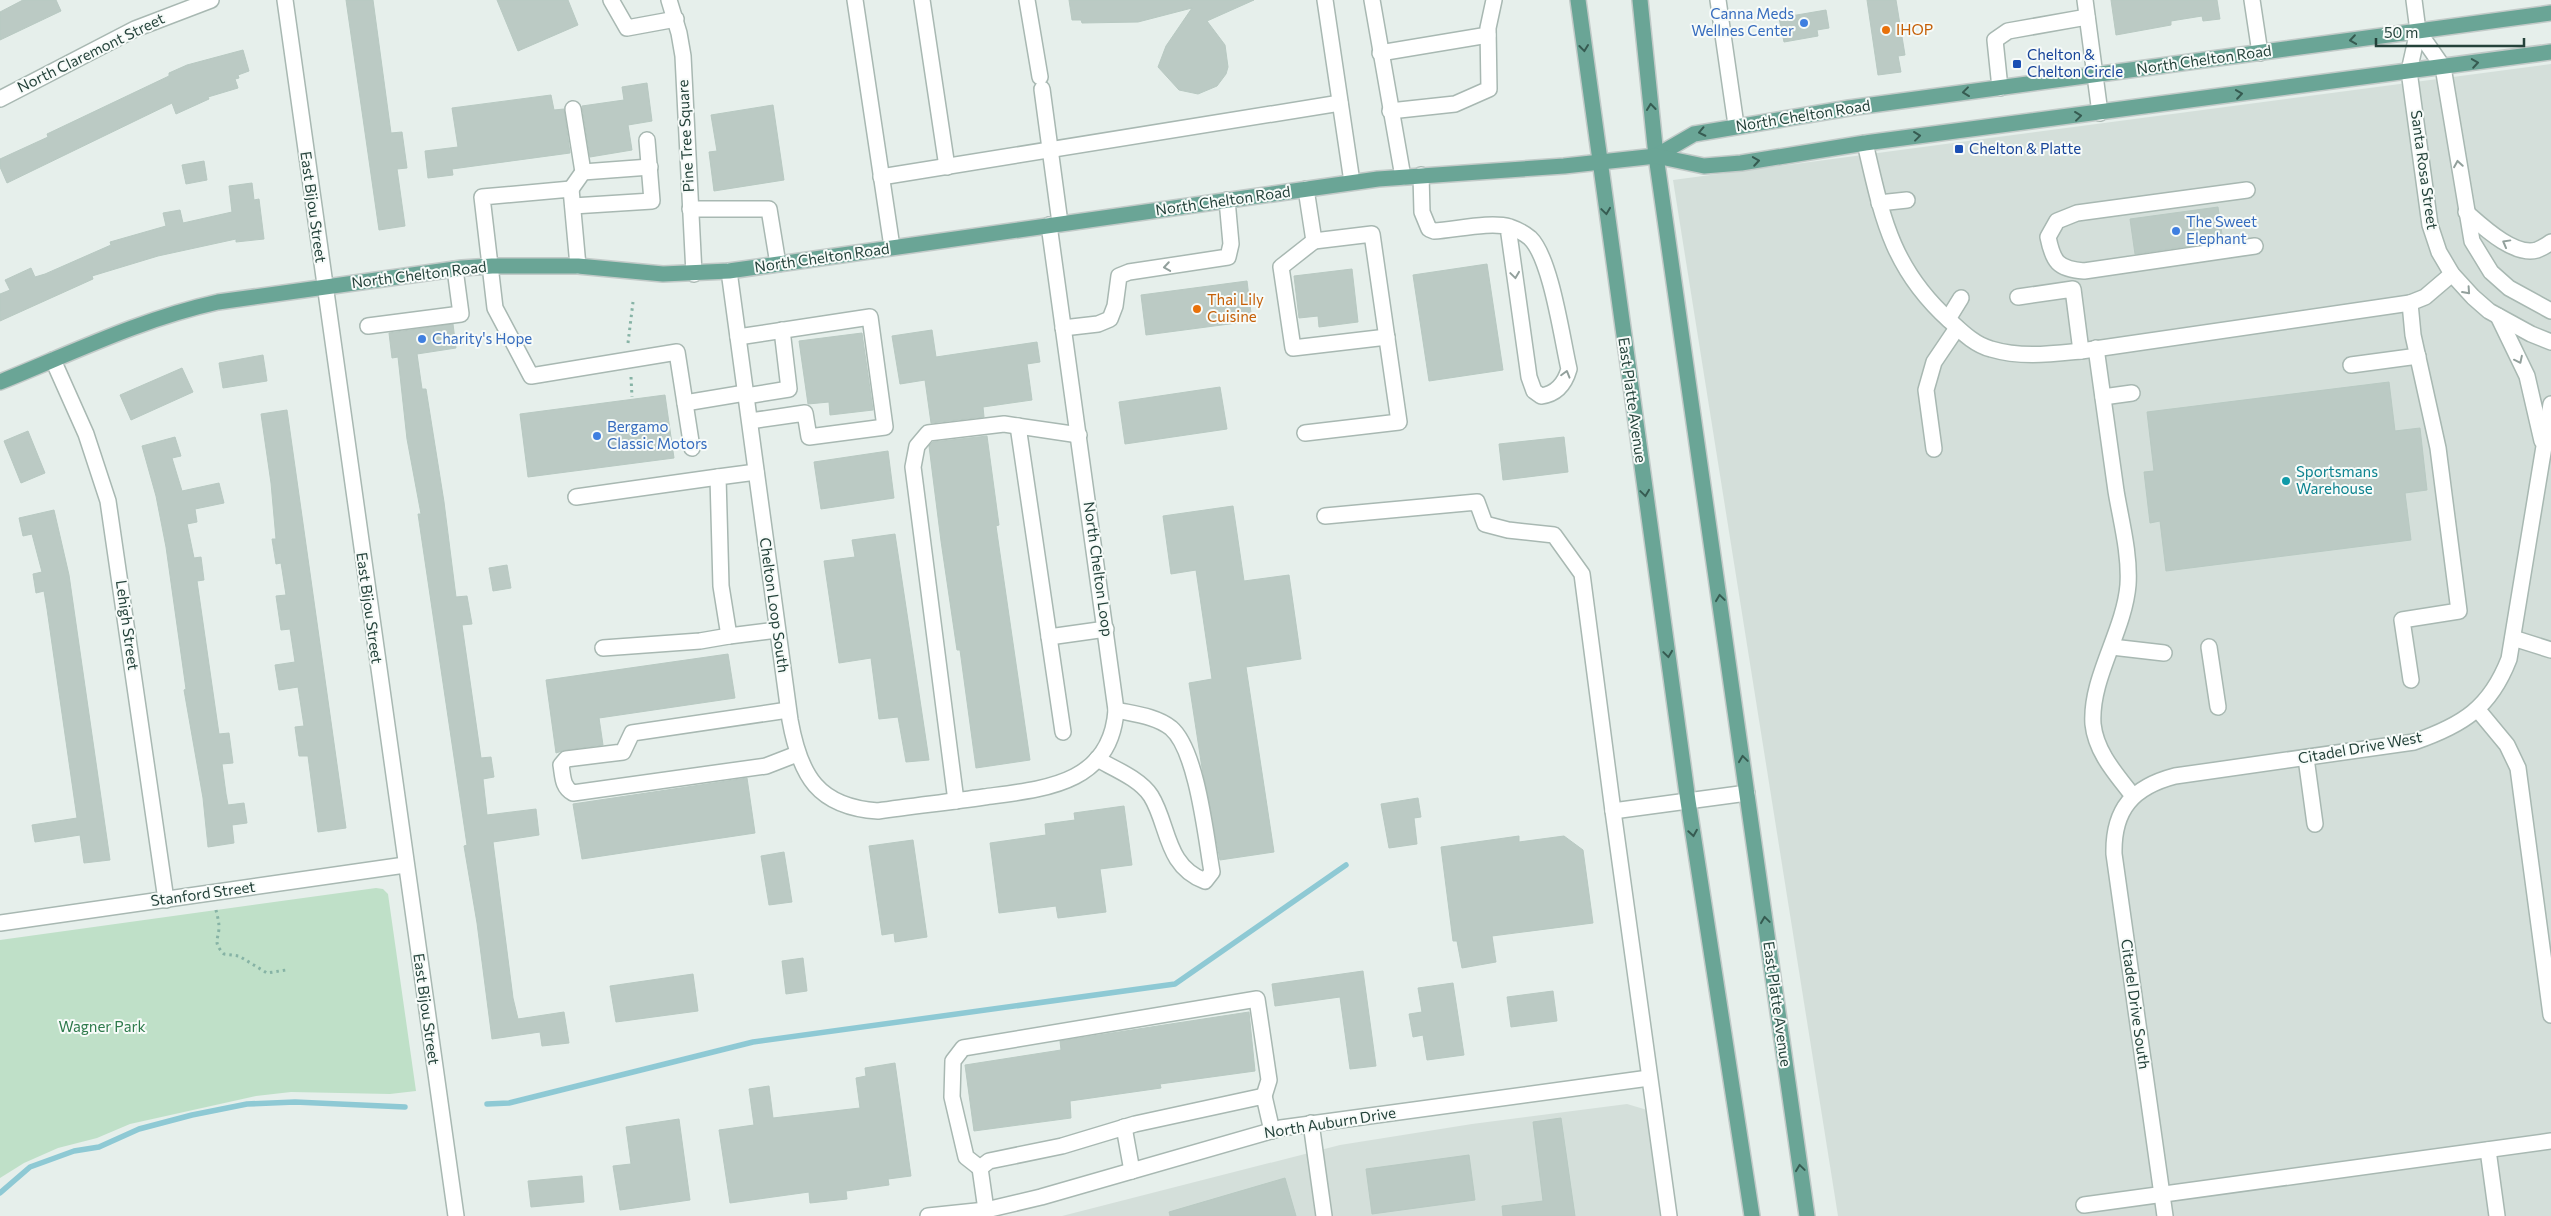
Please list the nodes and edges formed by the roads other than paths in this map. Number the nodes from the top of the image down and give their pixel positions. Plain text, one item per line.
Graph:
1 (211, 0) edge
2 (285, 0) edge
3 (611, 0) edge
4 (669, 0) edge
5 (854, 0) edge
6 (922, 0) edge
7 (1027, 0) edge
8 (1325, 0) edge
9 (1372, 0) edge
10 (1494, 0) edge
11 (1578, 0) edge
12 (1640, 0) edge
13 (1718, 0) edge
14 (2085, 0) edge
15 (2252, 0) edge
16 (2414, 0) edge
17 (2551, 13) edge
18 (2087, 18) junction
19 (676, 19) junction
20 (2418, 31) junction
21 (1488, 36) junction
22 (2551, 52) edge
23 (1380, 53) junction
24 (2260, 53) junction
25 (2443, 67) junction
26 (2409, 71) junction
27 (2095, 75) junction
28 (2000, 88) junction
29 (0, 99) edge
30 (1340, 104) junction
31 (573, 109) dead end
32 (1390, 111) junction
33 (2100, 113) junction
34 (1736, 126) junction
35 (648, 140) dead end
36 (1865, 143) junction
37 (1051, 151) junction
38 (1656, 156) junction
39 (1599, 163) junction
40 (650, 167) junction
41 (947, 167) junction
42 (582, 172) junction
43 (1421, 175) junction
44 (881, 177) junction
45 (1403, 177) junction
46 (1352, 182) junction
47 (571, 189) junction
48 (1306, 189) junction
49 (2247, 190) dead end
50 (1227, 200) junction
51 (1906, 200) dead end
52 (1879, 203) junction
53 (573, 206) junction
54 (690, 209) junction
55 (2466, 212) junction
56 (1054, 224) junction
57 (1508, 226) junction
58 (1314, 241) junction
59 (2551, 242) edge
60 (2255, 246) dead end
61 (892, 248) junction
62 (778, 264) junction
63 (492, 266) junction
64 (578, 266) junction
65 (456, 269) junction
66 (729, 271) junction
67 (694, 274) junction
68 (2452, 274) junction
69 (324, 287) junction
70 (2018, 297) dead end
71 (1961, 298) dead end
72 (2410, 303) junction
73 (2551, 311) edge
74 (2498, 316) junction
75 (1952, 324) junction
76 (368, 326) dead end
77 (1063, 328) junction
78 (782, 330) junction
79 (1387, 336) junction
80 (738, 337) junction
81 (2551, 342) edge
82 (2089, 349) junction
83 (2418, 356) junction
84 (54, 360) junction
85 (2351, 365) dead end
86 (0, 382) edge
87 (2132, 393) dead end
88 (746, 395) junction
89 (2103, 397) junction
90 (685, 403) junction
91 (2551, 404) edge
92 (750, 420) junction
93 (1018, 426) junction
94 (1304, 433) dead end
95 (1079, 435) junction
96 (692, 448) dead end
97 (1934, 449) dead end
98 (2544, 449) junction
99 (756, 472) junction
100 (718, 477) junction
101 (2545, 492) edge
102 (576, 497) dead end
103 (1325, 516) dead end
104 (1106, 629) junction
105 (777, 630) junction
106 (729, 636) junction
107 (1049, 637) junction
108 (2513, 638) junction
109 (2112, 647) junction
110 (2209, 647) dead end
111 (603, 648) dead end
112 (2551, 650) edge
113 (2164, 653) dead end
114 (2411, 680) dead end
115 (2218, 707) dead end
116 (788, 710) junction
117 (1116, 710) junction
118 (2478, 710) junction
119 (1063, 732) dead end
120 (797, 754) junction
121 (2306, 758) junction
122 (1098, 759) junction
123 (1747, 793) junction
124 (2133, 796) junction
125 (956, 801) junction
126 (1688, 801) junction
127 (1613, 811) junction
128 (2316, 824) dead end
129 (405, 865) junction
130 (166, 900) junction
131 (0, 923) edge
132 (2551, 1015) edge
133 (1649, 1078) junction
134 (1264, 1096) junction
135 (1311, 1123) junction
136 (1124, 1127) junction
137 (1272, 1131) junction
138 (2551, 1141) edge
139 (2488, 1150) junction
140 (980, 1168) junction
141 (1132, 1171) junction
142 (2162, 1194) junction
143 (2084, 1204) dead end
144 (979, 1212) edge
145 (456, 1216) edge
146 (928, 1216) edge
147 (1324, 1216) edge
148 (1669, 1216) edge
149 (1752, 1216) edge
150 (1807, 1216) edge
151 (2165, 1216) edge
152 (2497, 1216) edge

1 - 29 street, North Claremont Street
2 - 69 street, East Bijou Street
3 - 19 street
4 - 19 street, Pine Tree Square
5 - 44 street
6 - 41 street
7 - 37 street, North Chelton Loop
8 - 30 street
9 - 23 street
10 - 21 street
11 -> 39 main road, East Platte Avenue
38 -> 12 main road, East Platte Avenue
13 - 34 street
14 - 18 street
15 - 24 street
16 - 20 street, Santa Rosa Street
17 - 20 main road, North Chelton Road
18 - 27 street
18 - 28 street
19 - 54 street, Pine Tree Square
20 -> 24 main road, North Chelton Road
20 - 25 street, Santa Rosa Street
20 - 26 street, Santa Rosa Street
21 - 23 street
21 - 32 street
25 -> 22 main road, North Chelton Road
23 - 32 street
24 - 27 main road, North Chelton Road
25 - 26 main road, North Chelton Road
55 -> 25 street, Santa Rosa Street
33 -> 26 main road, North Chelton Road
26 - 68 street, Santa Rosa Street
27 - 28 main road, North Chelton Road
27 - 33 street
28 -> 34 main road, North Chelton Road
30 - 37 street
30 - 46 street
31 - 42 street
32 - 45 street
36 -> 33 main road, North Chelton Road
34 -> 38 main road, North Chelton Road
35 - 40 street
38 -> 36 main road, North Chelton Road
36 - 52 street
37 - 41 street
37 - 56 street, North Chelton Loop
38 - 39 main road, North Chelton Road
123 -> 38 main road, East Platte Avenue
39 - 43 main road, North Chelton Road
39 -> 126 main road, East Platte Avenue
40 - 42 street
40 - 53 street
41 - 44 street
42 - 47 street
43 - 45 main road, North Chelton Road
43 - 57 street
44 - 61 street
45 - 46 main road, North Chelton Road
46 - 48 main road, North Chelton Road
47 - 53 street
47 - 63 street
48 - 50 main road, North Chelton Road
48 - 58 street
49 - 60 street
50 - 56 main road, North Chelton Road
50 -> 77 street
51 - 52 street
52 - 75 street
53 - 64 street
54 - 62 street
54 - 67 street, Pine Tree Square
59 -> 55 street
55 - 73 street, Santa Rosa Street
56 - 61 main road, North Chelton Road
56 - 77 street, North Chelton Loop
57 -> 57 street
58 - 79 street
58 - 79 street
61 - 62 main road, North Chelton Road
62 - 66 main road, North Chelton Road
63 - 64 main road, North Chelton Road
63 - 65 main road, North Chelton Road
63 - 90 street
64 - 67 main road, North Chelton Road
65 - 69 main road, North Chelton Road
65 - 76 street
66 - 67 main road, North Chelton Road
66 - 80 street, Chelton Loop South
68 - 72 street
68 -> 74 street, Santa Rosa Street
69 - 84 main road, North Chelton Road
69 - 129 street, East Bijou Street
70 - 82 street
71 - 75 street
72 - 82 street
72 - 83 street
74 - 81 street, Santa Rosa Street
74 -> 98 street
75 - 82 street
75 - 97 street
77 - 95 street, North Chelton Loop
78 - 80 street
78 - 88 street
78 - 92 street
79 - 94 street
80 - 88 street, Chelton Loop South
82 - 89 street
83 - 85 street
83 - 114 street
84 - 86 main road, North Chelton Road
84 - 130 street, Lehigh Street
87 - 89 street
88 - 90 street
88 - 92 street, Chelton Loop South
89 - 109 street
90 - 96 street
91 - 98 street, Citadel Drive West
92 - 99 street, Chelton Loop South
93 - 95 street
93 - 107 street
93 - 125 street
95 - 104 street, North Chelton Loop
98 - 101 street, Citadel Drive West
99 - 100 street
99 - 105 street, Chelton Loop South
100 - 102 street
100 - 106 street
101 - 108 street, Citadel Drive West
103 - 127 street
104 - 107 street
104 - 117 street, North Chelton Loop
105 - 106 street
105 - 116 street, Chelton Loop South
106 - 111 street
107 - 119 street
108 - 112 street
108 - 118 street, Citadel Drive West
109 - 113 street
109 - 124 street
110 - 115 street
116 - 120 street, Chelton Loop South
116 - 120 street
117 - 122 street, North Chelton Loop
117 - 122 street
118 - 121 street, Citadel Drive West
118 - 132 street
120 - 125 street, Chelton Loop South
121 - 124 street, Citadel Drive West
121 - 128 street
122 - 125 street, North Chelton Loop
123 - 126 street
150 -> 123 main road, East Platte Avenue
124 - 142 street, Citadel Drive South
126 - 127 street
126 -> 149 main road, East Platte Avenue
127 - 133 street
129 - 130 street, Stanford Street
129 - 145 street, East Bijou Street
130 - 131 street, Stanford Street
133 - 135 street, North Auburn Drive
133 - 148 street
134 - 136 street
134 - 137 street
134 - 140 street
135 - 137 street, North Auburn Drive
135 - 147 street
136 - 140 street
136 - 141 street
137 - 141 street, North Auburn Drive
138 - 139 street
139 - 142 street
139 - 152 street
140 - 144 street
141 - 144 street, North Auburn Drive
142 - 143 street
142 - 151 street, Citadel Drive South
144 - 146 street, North Auburn Drive

